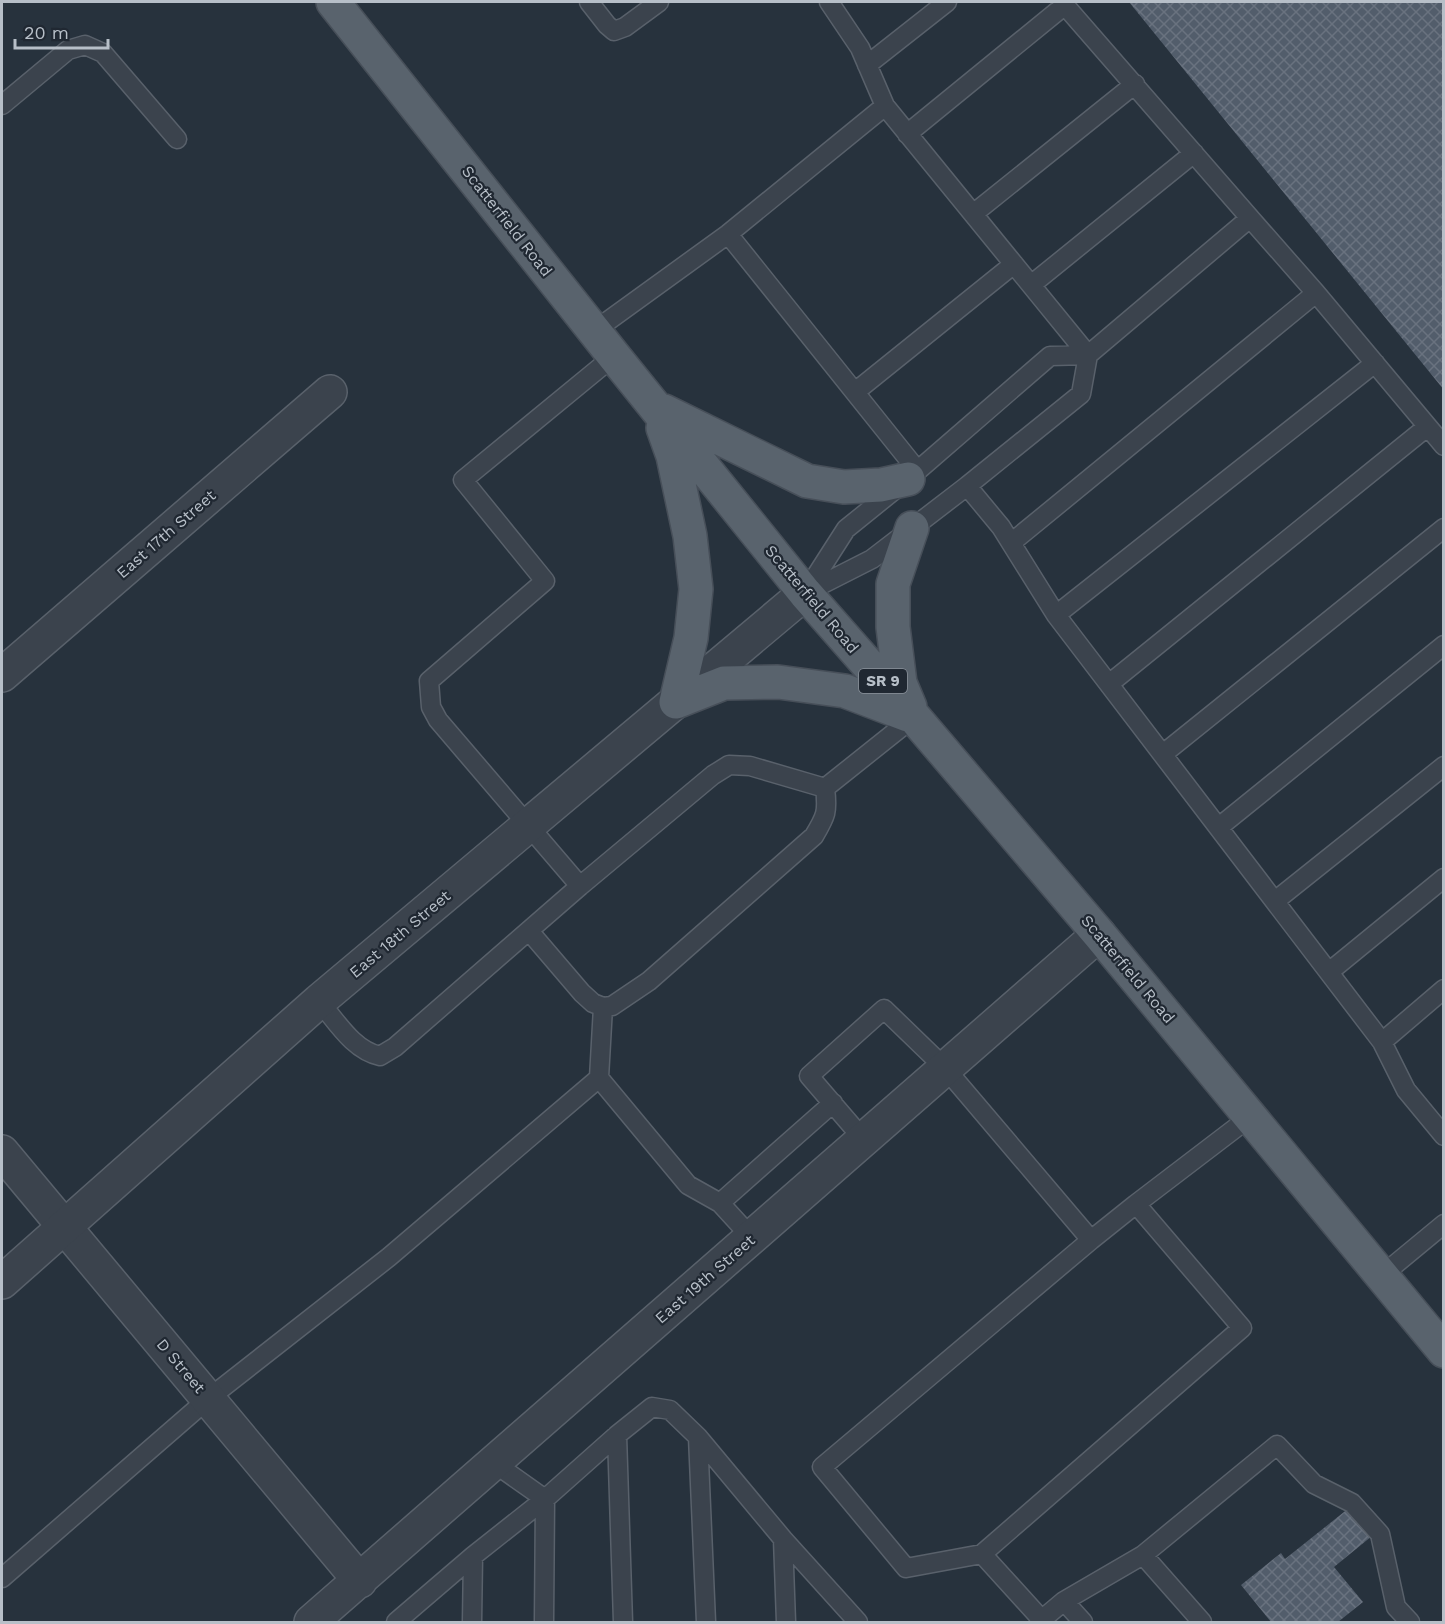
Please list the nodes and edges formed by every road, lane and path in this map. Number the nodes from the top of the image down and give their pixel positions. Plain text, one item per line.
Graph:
1 (333, 2) edge
2 (589, 2) edge
3 (659, 2) edge
4 (829, 2) edge
5 (947, 2) edge
6 (1064, 3) edge
7 (867, 65) junction
8 (1135, 84) junction
9 (2, 105) edge
10 (885, 106) junction
11 (908, 134) junction
12 (177, 138) dead end
13 (1194, 153) junction
14 (973, 214) junction
15 (1250, 218) junction
16 (728, 234) junction
17 (1014, 264) junction
18 (1031, 285) junction
19 (1316, 293) junction
20 (594, 331) junction
21 (1088, 355) junction
22 (614, 356) junction
23 (1375, 363) junction
24 (330, 392) dead end
25 (855, 392) junction
26 (655, 406) junction
27 (1427, 427) junction
28 (1443, 446) edge
29 (912, 475) junction
30 (967, 486) junction
31 (912, 528) junction
32 (1443, 528) edge
33 (1011, 543) junction
34 (805, 593) junction
35 (1056, 615) junction
36 (1443, 645) edge
37 (2, 675) edge
38 (1109, 684) junction
39 (675, 702) junction
40 (914, 717) junction
41 (1163, 754) junction
42 (1443, 766) edge
43 (825, 788) junction
44 (528, 827) junction
45 (1219, 827) junction
46 (1443, 878) edge
47 (579, 886) junction
48 (1275, 901) junction
49 (529, 931) junction
50 (1099, 934) junction
51 (1329, 972) junction
52 (1443, 989) edge
53 (319, 1001) junction
54 (603, 1007) junction
55 (1382, 1042) junction
56 (945, 1068) junction
57 (599, 1078) junction
58 (833, 1103) junction
59 (1250, 1117) junction
60 (1443, 1136) edge
61 (864, 1140) junction
62 (2, 1152) edge
63 (720, 1203) junction
64 (1136, 1204) junction
65 (1443, 1224) edge
66 (64, 1227) junction
67 (752, 1238) junction
68 (1091, 1240) junction
69 (1381, 1276) junction
70 (2, 1282) edge
71 (1443, 1352) edge
72 (208, 1399) junction
73 (617, 1435) junction
74 (698, 1437) junction
75 (494, 1463) junction
76 (545, 1499) junction
77 (783, 1539) junction
78 (982, 1554) junction
79 (1143, 1555) junction
80 (472, 1556) junction
81 (2, 1578) edge
82 (360, 1581) junction
83 (1064, 1601) junction
84 (1040, 1621) edge
85 (311, 1623) edge
86 (396, 1623) edge
87 (472, 1623) edge
88 (544, 1623) edge
89 (623, 1623) edge
90 (706, 1623) edge
91 (786, 1623) edge
92 (858, 1623) edge
93 (1083, 1623) edge
94 (1202, 1623) edge
95 (1410, 1623) edge

1 - 20 main road, Scatterfield Road / SR 9
2 - 3 lane
4 - 7 lane
5 - 7 lane
6 - 8 lane
6 - 11 lane
7 - 10 lane
8 - 13 lane
8 - 14 lane
9 - 12 lane
10 - 11 lane
10 - 16 lane
11 - 14 lane
13 - 15 lane
13 - 18 lane
14 - 17 lane
15 - 19 lane
15 - 21 lane
16 - 20 lane
16 - 25 lane
17 - 18 lane
17 - 25 lane
18 - 21 lane
19 - 23 lane
19 - 33 lane
20 - 22 main road, Scatterfield Road / SR 9
21 - 29 lane
21 - 30 lane
22 - 26 main road, Scatterfield Road / SR 9
22 - 44 lane
23 - 27 lane
23 - 35 lane
24 - 37 street, East 17th Street
25 - 29 lane
26 - 29 main road
26 - 34 main road, Scatterfield Road / SR 9
26 - 39 main road
27 - 28 lane
27 - 38 lane
29 - 34 lane
30 - 31 lane
30 - 33 lane
31 - 34 lane
31 - 40 main road
32 - 41 lane
33 - 35 lane
34 - 39 street, East 18th Street
34 - 40 main road, Scatterfield Road / SR 9
35 - 38 lane
36 - 45 lane
38 - 41 lane
39 - 40 main road
39 - 44 street, East 18th Street
40 - 43 lane
40 - 50 main road, Scatterfield Road / SR 9
41 - 45 lane
42 - 48 lane
43 - 47 lane
43 - 54 lane
44 - 47 lane
44 - 53 street, East 18th Street
45 - 48 lane
46 - 51 lane
47 - 49 lane
48 - 51 lane
49 - 53 lane
49 - 54 lane
50 - 56 street, East 19th Street
50 - 59 main road, Scatterfield Road / SR 9
51 - 55 lane
52 - 55 lane
53 - 66 street, East 18th Street
54 - 57 lane
55 - 60 lane
56 - 58 lane
56 - 61 street, East 19th Street
56 - 68 lane
57 - 63 lane
57 - 72 lane
58 - 61 lane
58 - 63 lane
59 - 64 lane
59 - 69 main road, Scatterfield Road / SR 9
61 - 67 street, East 19th Street
62 - 66 street, D Street
63 - 67 lane
64 - 68 lane
64 - 78 lane
65 - 69 lane
66 - 70 street, East 18th Street
66 - 72 street, D Street
67 - 75 street, East 19th Street
68 - 78 lane
69 - 71 main road, Scatterfield Road / SR 9
72 - 81 lane
72 - 82 street, D Street
73 - 74 lane
73 - 76 lane
73 - 89 lane
74 - 77 lane
74 - 90 lane
75 - 76 lane
75 - 82 street, East 19th Street
76 - 80 lane
76 - 88 lane
77 - 91 lane
77 - 92 lane
78 - 84 lane
79 - 83 lane
79 - 94 lane
79 - 95 lane
80 - 86 lane
80 - 87 lane
82 - 85 street, East 19th Street
83 - 84 lane
83 - 93 lane

